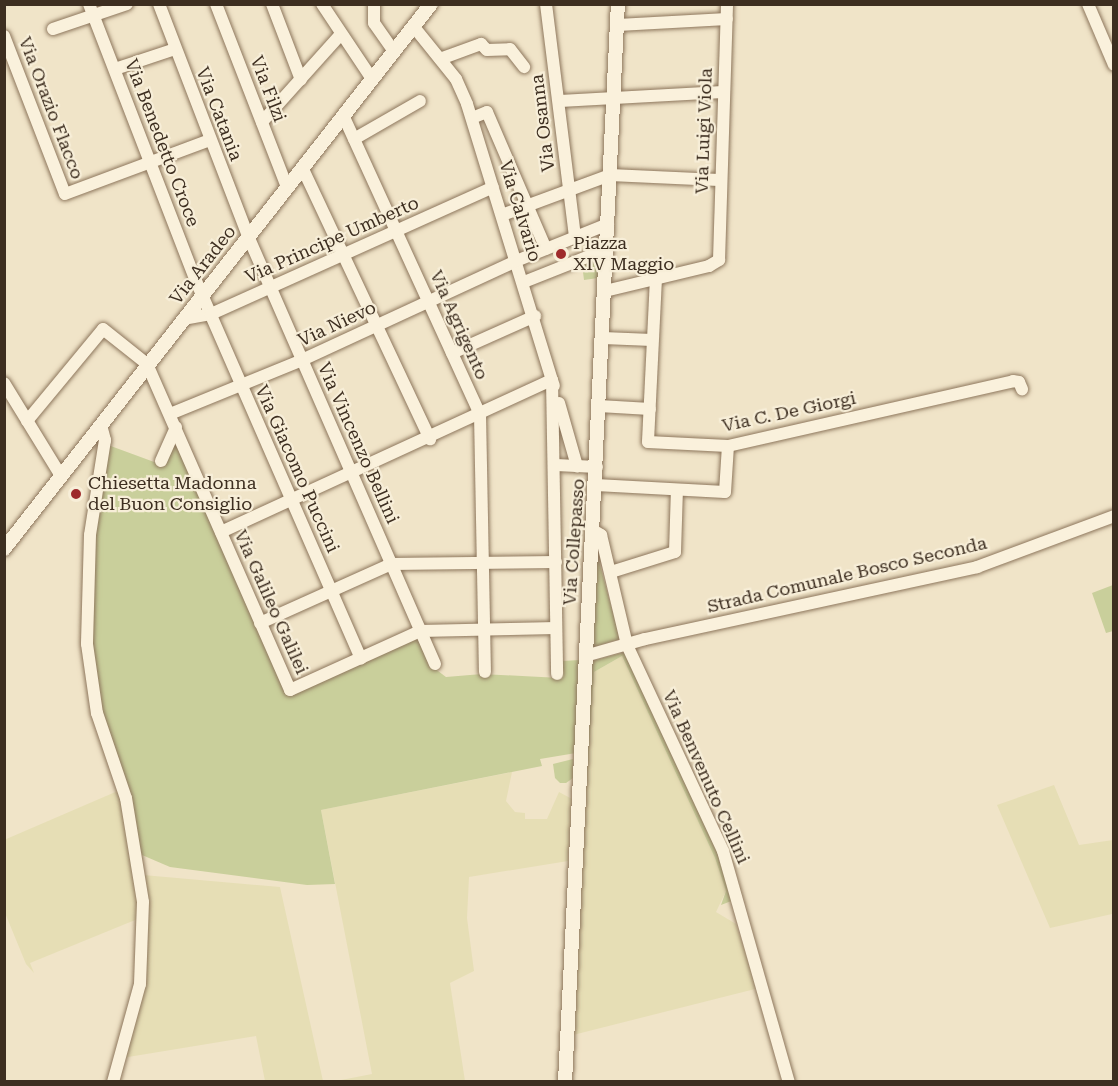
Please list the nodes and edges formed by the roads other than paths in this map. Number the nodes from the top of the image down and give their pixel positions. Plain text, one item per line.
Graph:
1 (127, 4) edge
2 (159, 4) edge
3 (216, 4) edge
4 (272, 4) edge
5 (322, 4) edge
6 (374, 4) edge
7 (431, 4) edge
8 (546, 4) edge
9 (618, 4) edge
10 (728, 4) edge
11 (1088, 4) edge
12 (91, 10) edge
13 (727, 19) junction
14 (618, 25) junction
15 (414, 27) junction
16 (53, 29) dead end
17 (340, 35) junction
18 (4, 36) edge
19 (175, 49) junction
20 (394, 52) junction
21 (440, 58) junction
22 (1113, 65) edge
23 (524, 68) dead end
24 (115, 69) junction
25 (372, 79) junction
26 (301, 80) junction
27 (723, 92) junction
28 (614, 97) junction
29 (420, 101) dead end
30 (560, 101) junction
31 (343, 115) junction
32 (472, 118) junction
33 (262, 122) junction
34 (354, 139) junction
35 (210, 140) junction
36 (150, 162) junction
37 (302, 167) junction
38 (610, 175) junction
39 (719, 180) junction
40 (287, 187) junction
41 (493, 187) junction
42 (569, 190) junction
43 (526, 205) junction
44 (502, 215) junction
45 (608, 224) junction
46 (397, 231) junction
47 (248, 236) junction
48 (575, 237) junction
49 (546, 249) junction
50 (607, 249) junction
51 (344, 254) junction
52 (516, 261) junction
53 (656, 278) junction
54 (524, 282) junction
55 (270, 288) junction
56 (605, 291) junction
57 (204, 293) junction
58 (429, 302) junction
59 (211, 314) junction
60 (535, 316) junction
61 (183, 319) junction
62 (376, 325) junction
63 (603, 338) junction
64 (652, 340) junction
65 (452, 352) junction
66 (302, 360) junction
67 (147, 364) junction
68 (552, 380) junction
69 (4, 383) edge
70 (241, 386) junction
71 (1022, 389) dead end
72 (599, 406) junction
73 (650, 409) junction
74 (170, 414) junction
75 (480, 414) junction
76 (27, 421) junction
77 (101, 424) junction
78 (176, 428) junction
79 (430, 439) junction
80 (728, 446) junction
81 (161, 461) dead end
82 (556, 465) junction
83 (577, 466) junction
84 (597, 467) junction
85 (351, 474) junction
86 (61, 476) junction
87 (596, 485) junction
88 (677, 490) junction
89 (291, 501) junction
90 (1113, 516) edge
91 (591, 529) junction
92 (221, 532) junction
93 (4, 549) edge
94 (556, 562) junction
95 (484, 563) junction
96 (391, 564) junction
97 (611, 572) junction
98 (332, 592) junction
99 (260, 623) junction
100 (556, 628) junction
101 (485, 630) junction
102 (420, 631) junction
103 (627, 645) junction
104 (585, 656) junction
105 (361, 658) junction
106 (435, 664) dead end
107 (485, 672) dead end
108 (557, 674) dead end
109 (113, 1082) edge
110 (565, 1082) edge
111 (789, 1082) edge

1 - 12 street
2 - 19 street, Via Catania
3 - 33 street, Via Filzi
4 - 26 street
5 - 17 street
6 - 20 street
7 - 15 street, Via Aradeo
8 - 30 street, Via Osanna
9 - 14 street, Via Collepasso
10 - 13 street, Via Luigi Viola
11 - 22 street
12 - 16 street
12 - 24 street, Via Benedetto Croce
13 - 14 street
13 - 27 street, Via Luigi Viola
14 - 28 street, Via Collepasso
15 - 20 street, Via Aradeo
15 - 21 street, Via Calvario
17 - 25 street
17 - 26 street
18 - 36 street, Via Orazio Flacco
19 - 24 street
19 - 35 street, Via Catania
20 - 25 street, Via Aradeo
21 - 23 street
21 - 32 street, Via Calvario
24 - 36 street, Via Benedetto Croce
25 - 31 street, Via Aradeo
26 - 33 street
27 - 28 street
27 - 39 street, Via Luigi Viola
28 - 30 street
28 - 38 street, Via Collepasso
29 - 34 street
30 - 42 street, Via Osanna
31 - 34 street, Via Agrigento
31 - 37 street, Via Aradeo
32 - 41 street, Via Calvario
32 - 43 street
33 - 40 street, Via Filzi
34 - 46 street, Via Agrigento
35 - 36 street
35 - 47 street, Via Catania
36 - 57 street, Via Benedetto Croce
37 - 40 street, Via Aradeo
37 - 51 street
38 - 39 street
38 - 42 street
38 - 45 street, Via Collepasso
39 - 53 street, Via Luigi Viola
40 - 47 street, Via Aradeo
41 - 44 street, Via Calvario
41 - 46 street, Via Principe Umberto
42 - 43 street
42 - 48 street, Via Osanna
43 - 44 street
43 - 49 street
44 - 52 street, Via Calvario
45 - 48 street, Via Nievo
45 - 50 street, Via Collepasso
46 - 51 street, Via Principe Umberto
46 - 58 street, Via Agrigento
47 - 55 street, Via Vincenzo Bellini
47 - 57 street, Via Aradeo
48 - 49 street, Via Nievo
49 - 52 street, Via Nievo
50 - 54 street
50 - 56 street, Via Collepasso
51 - 55 street, Via Principe Umberto
51 - 62 street
52 - 54 street, Via Calvario
52 - 58 street, Via Nievo
53 - 56 street
53 - 64 street, Via C. De Giorgi
54 - 60 street, Via Calvario
55 - 59 street, Via Principe Umberto
55 - 66 street, Via Vincenzo Bellini
56 - 63 street, Via Collepasso
57 - 59 street, Via Giacomo Puccini
57 - 61 street, Via Aradeo
58 - 62 street, Via Nievo
58 - 65 street, Via Agrigento
59 - 61 street, Via Principe Umberto
59 - 70 street, Via Giacomo Puccini
60 - 65 street
60 - 68 street, Via Calvario
61 - 67 street, Via Aradeo
62 - 66 street, Via Nievo
62 - 79 street
63 - 64 street
63 - 72 street, Via Collepasso
64 - 73 street, Via C. De Giorgi
65 - 75 street, Via Agrigento
66 - 70 street, Via Nievo
66 - 85 street, Via Vincenzo Bellini
67 - 74 street, Via Galileo Galilei
67 - 76 street
67 - 77 street, Via Aradeo
68 - 75 street
68 - 82 street, Via Calvario
68 - 83 street, Via Calvario
69 - 76 street
70 - 74 street, Via Nievo
70 - 89 street, Via Giacomo Puccini
71 - 80 street, Via C. De Giorgi
72 - 73 street
72 - 84 street, Via Collepasso
73 - 80 street, Via C. De Giorgi
74 - 78 street, Via Galileo Galilei
75 - 79 street
75 - 95 street, Via Agrigento
76 - 86 street
77 - 86 street, Via Aradeo
77 - 109 street
78 - 81 street
78 - 92 street, Via Galileo Galilei
79 - 85 street
80 - 88 street
82 - 83 street
82 - 94 street, Via Calvario
83 - 84 street
84 - 87 street, Via Collepasso
85 - 89 street
85 - 96 street, Via Vincenzo Bellini
86 - 93 street, Via Aradeo
87 - 88 street
87 - 91 street, Via Collepasso
88 - 97 street
89 - 92 street
89 - 98 street, Via Giacomo Puccini
90 - 103 street, Strada Comunale Bosco Seconda
91 - 97 street, Via Benvenuto Cellini
91 - 104 street, Via Collepasso
92 - 99 street, Via Galileo Galilei
94 - 95 street
94 - 100 street, Via Calvario
95 - 96 street
95 - 101 street, Via Agrigento
96 - 98 street
96 - 102 street, Via Vincenzo Bellini
97 - 103 street, Via Benvenuto Cellini
98 - 99 street
98 - 105 street, Via Giacomo Puccini
99 - 105 street, Via Galileo Galilei
100 - 101 street
100 - 108 street, Via Calvario
101 - 102 street
101 - 107 street, Via Agrigento
102 - 105 street
102 - 106 street, Via Vincenzo Bellini
103 - 104 street, Strada Comunale Bosco Seconda
103 - 111 street, Via Benvenuto Cellini
104 - 110 street, Via Collepasso

